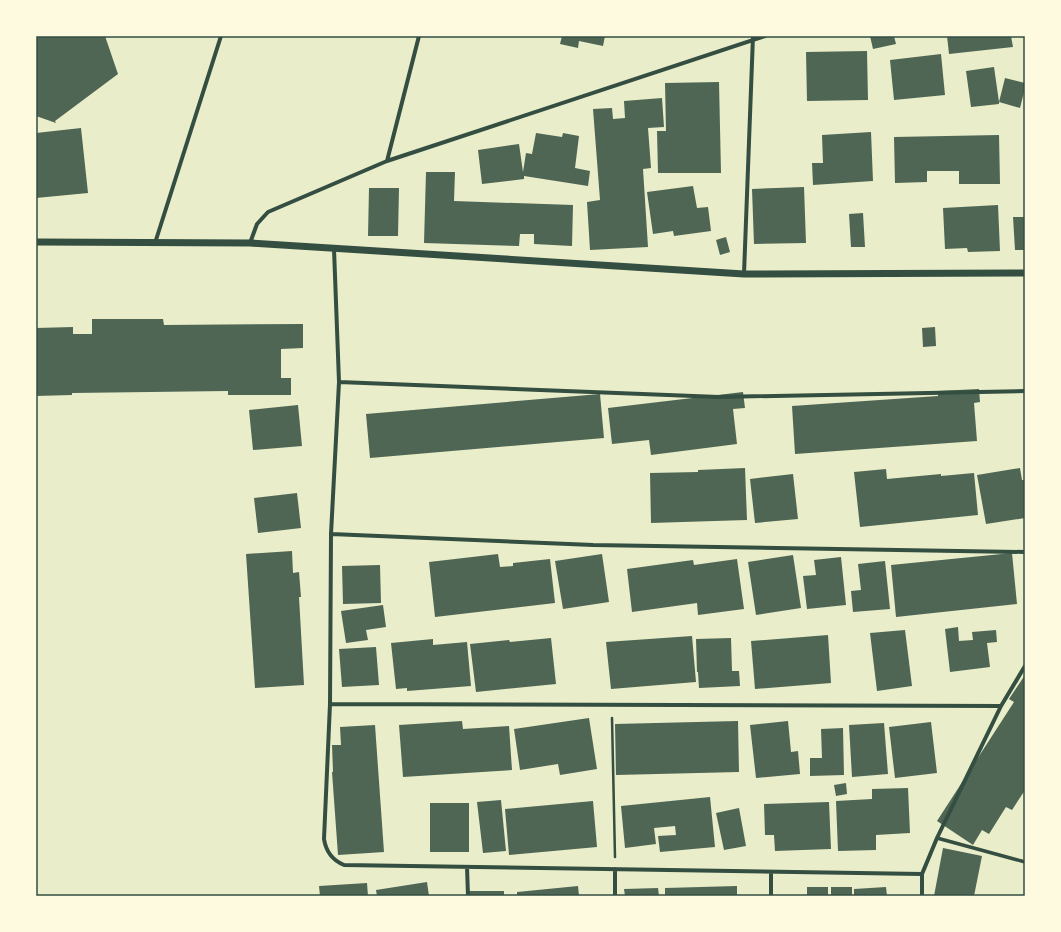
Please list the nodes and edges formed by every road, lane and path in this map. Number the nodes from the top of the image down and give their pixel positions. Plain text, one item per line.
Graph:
1 (221, 36) edge
2 (419, 36) edge
3 (765, 36) edge
4 (752, 38) edge
5 (387, 161) junction
6 (36, 242) edge
7 (155, 243) junction
8 (250, 243) junction
9 (334, 249) junction
10 (1025, 273) edge
11 (744, 274) junction
12 (339, 382) junction
13 (1025, 391) edge
14 (330, 534) junction
15 (1025, 552) edge
16 (1025, 666) edge
17 (330, 704) junction
18 (612, 705) junction
19 (1001, 706) junction
20 (937, 838) junction
21 (1025, 862) edge
22 (468, 867) junction
23 (615, 869) junction
24 (771, 872) junction
25 (922, 874) junction
26 (468, 896) edge
27 (615, 896) edge
28 (771, 896) edge
29 (922, 896) edge

1 - 7 street
2 - 5 street
3 - 4 street
4 - 5 street
4 - 11 street
5 - 8 street
6 - 7 street
7 - 8 street
8 - 9 street
9 - 11 street
9 - 12 street
10 - 11 street
12 - 13 street
12 - 14 street
14 - 15 street
14 - 17 street
16 - 19 street
17 - 18 street
17 - 22 street
18 - 19 street
18 - 23 path
19 - 20 street
20 - 21 street
20 - 25 street
22 - 23 street
22 - 26 street
23 - 24 street
23 - 27 street
24 - 25 street
24 - 28 street
25 - 29 street

